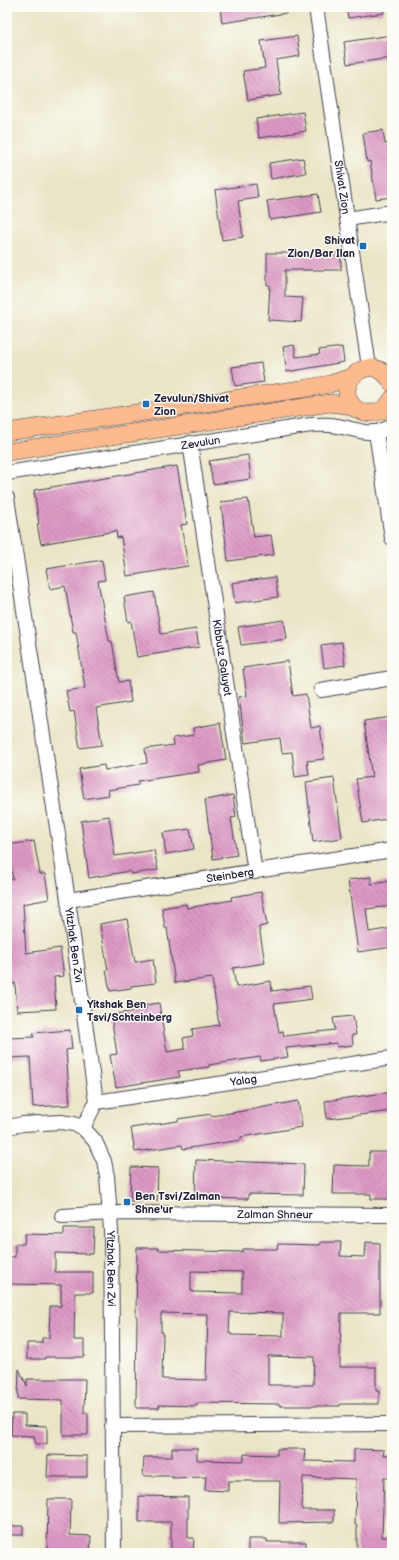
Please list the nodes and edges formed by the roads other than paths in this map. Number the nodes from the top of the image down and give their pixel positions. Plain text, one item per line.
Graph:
1 (316, 7) edge
2 (392, 212) edge
3 (347, 219) junction
4 (369, 367) junction
5 (351, 377) junction
6 (390, 377) edge
7 (390, 403) edge
8 (356, 409) junction
9 (392, 425) edge
10 (7, 432) edge
11 (376, 432) junction
12 (190, 443) junction
13 (7, 452) edge
14 (7, 473) edge
15 (7, 498) edge
16 (392, 538) edge
17 (392, 678) edge
18 (320, 690) dead end
19 (392, 850) edge
20 (255, 872) junction
21 (68, 900) junction
22 (392, 1058) edge
23 (96, 1102) junction
24 (7, 1127) edge
25 (83, 1128) junction
26 (110, 1213) junction
27 (392, 1215) edge
28 (62, 1216) dead end
29 (392, 1424) edge
30 (112, 1426) junction
31 (114, 1553) edge

1 - 3 street, Shivat Zion
2 - 3 street
3 - 4 street, Shivat Zion
4 - 5 main road
4 - 6 main road
5 - 8 main road
5 - 10 main road
7 - 8 main road, Zevulun
8 - 13 main road, Zevulun
9 - 11 street, Zevulun
11 - 12 street, Zevulun
11 - 16 street
12 - 14 street, Zevulun
12 - 20 street, Kibbutz Galuyot
15 - 21 street, Yitzhak Ben Zvi
17 - 18 street
19 - 20 street, Steinberg
20 - 21 street, Steinberg
21 - 23 street, Yitzhak Ben Zvi
22 - 23 street, Yalag
23 - 25 street
24 - 25 street
25 - 26 street, Yitzhak Ben Zvi
26 - 27 street, Zalman Shneur
26 - 28 street, Zalman Shneur
26 - 30 street, Yitzhak Ben Zvi
29 - 30 street
30 - 31 street, Yitzhak Ben Zvi

